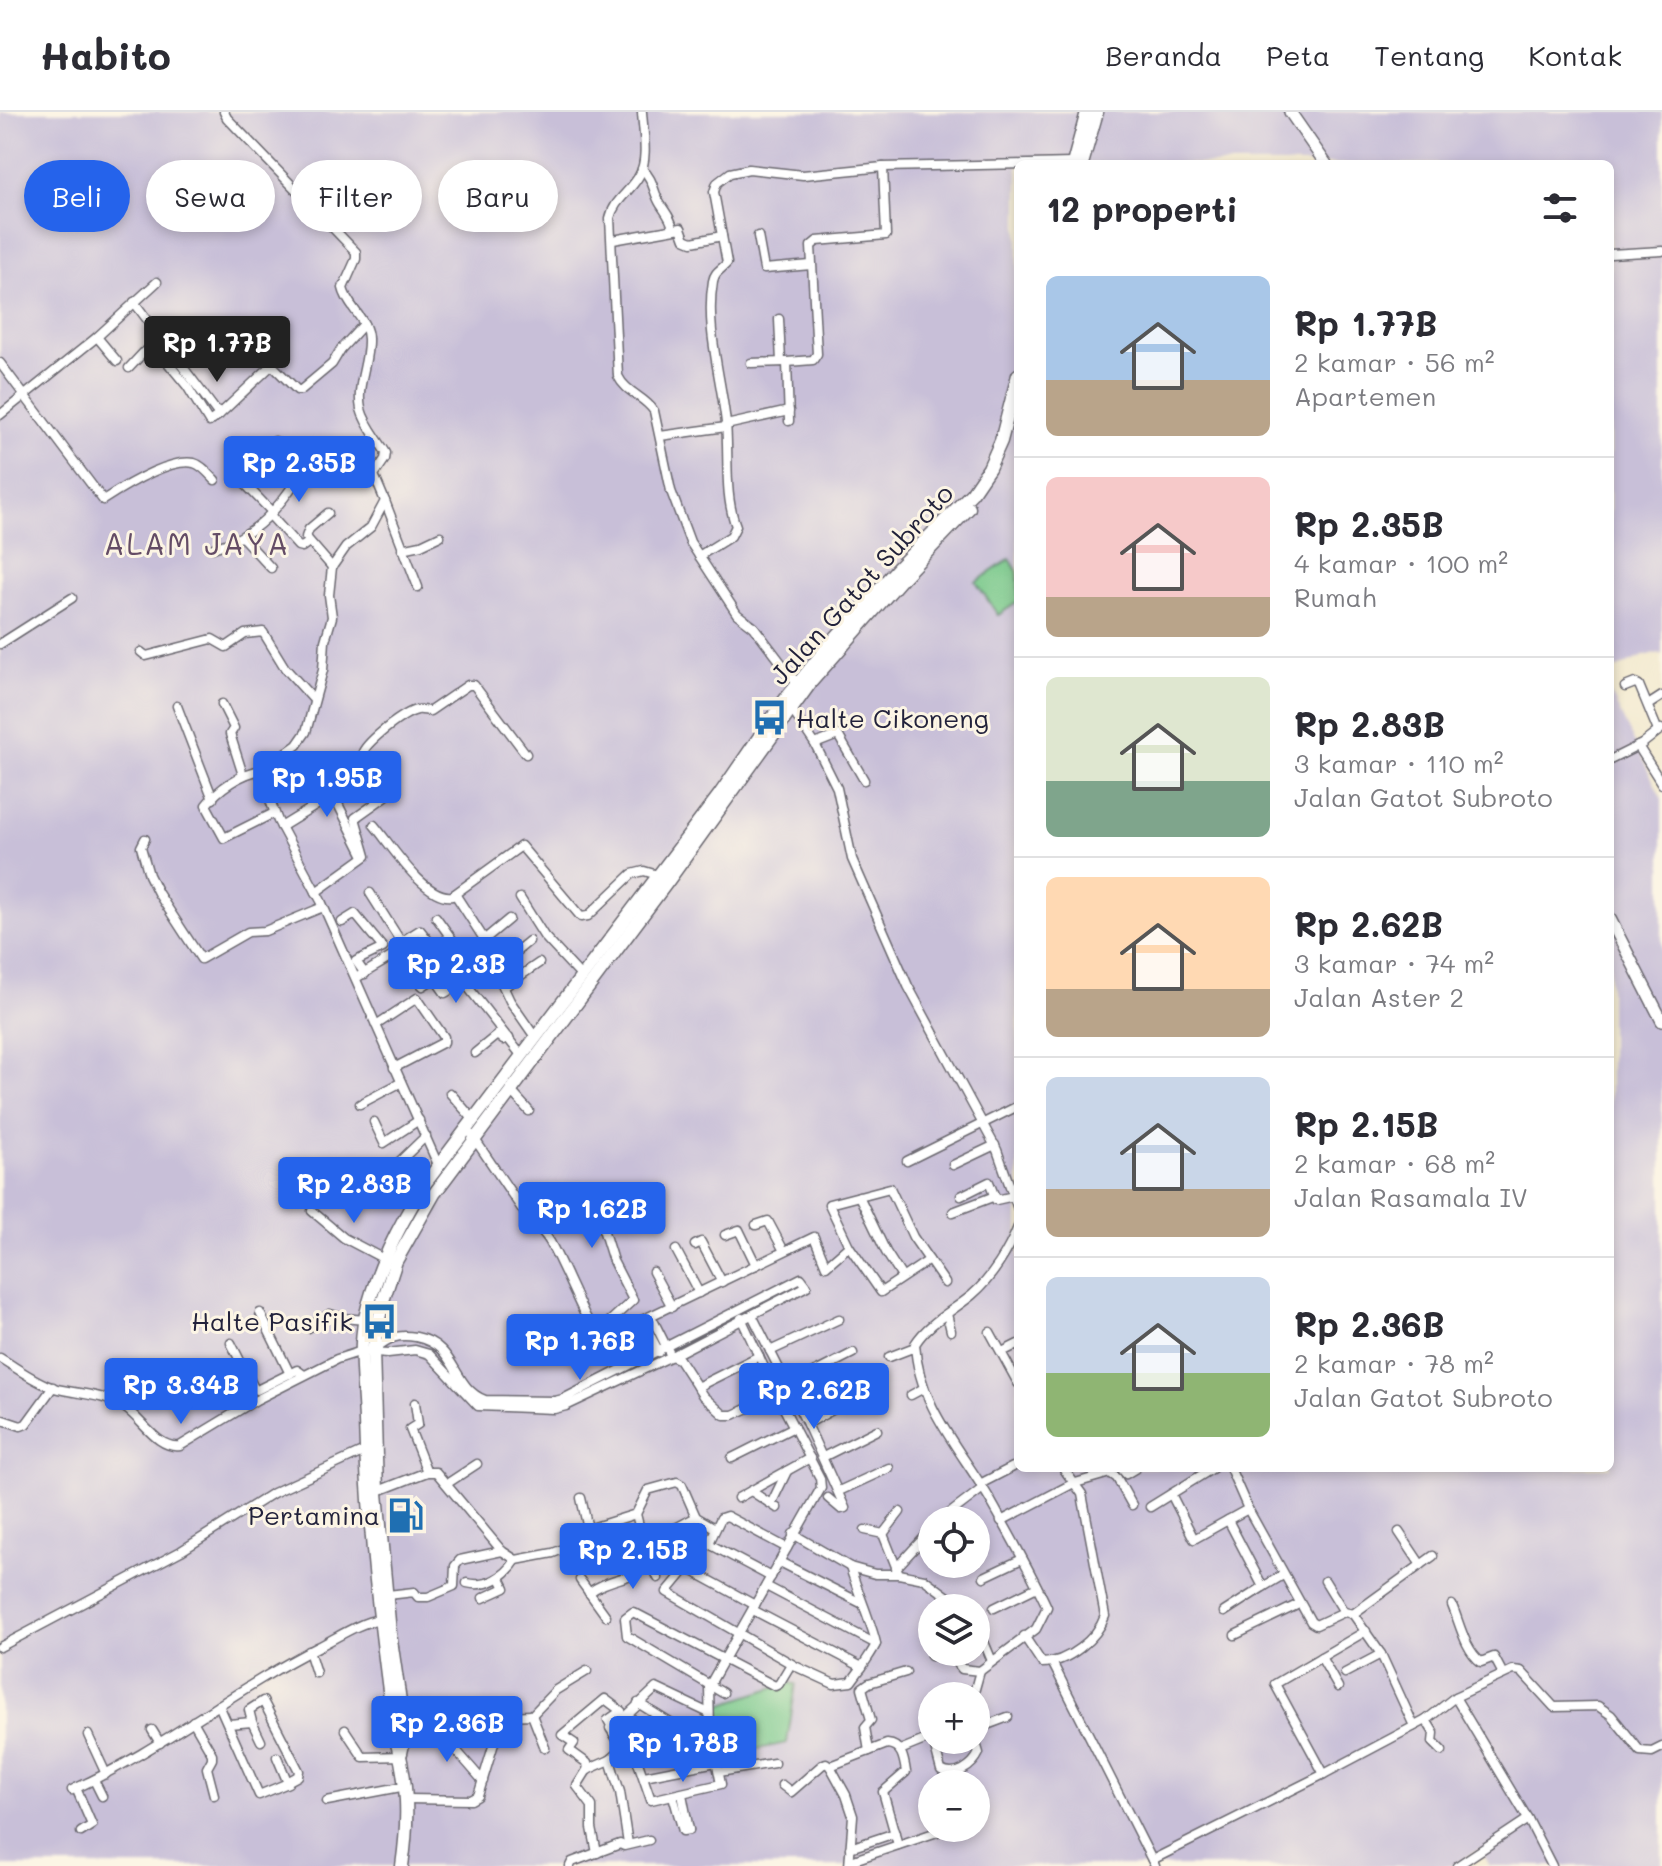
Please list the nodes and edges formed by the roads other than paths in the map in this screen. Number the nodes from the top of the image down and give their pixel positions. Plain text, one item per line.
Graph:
1 (224, 112) edge
2 (642, 112) edge
3 (1087, 112) edge
4 (1097, 112) edge
5 (1290, 112) edge
6 (1074, 160) edge
7 (1083, 160) edge
8 (1323, 160) edge
9 (1014, 165) edge
10 (883, 167) junction
11 (642, 169) junction
12 (291, 185) edge
13 (673, 228) junction
14 (338, 232) edge
15 (722, 236) junction
16 (758, 236) dead end
17 (613, 240) junction
18 (1662, 251) edge
19 (1614, 254) edge
20 (811, 265) junction
21 (157, 282) dead end
22 (134, 302) junction
23 (779, 319) dead end
24 (364, 324) junction
25 (97, 337) junction
26 (117, 361) dead end
27 (784, 362) junction
28 (0, 363) edge
29 (751, 363) dead end
30 (129, 368) dead end
31 (24, 396) junction
32 (1014, 398) edge
33 (0, 415) edge
34 (219, 415) junction
35 (1014, 419) edge
36 (726, 426) junction
37 (660, 436) junction
38 (275, 441) dead end
39 (303, 471) dead end
40 (215, 480) dead end
41 (385, 501) junction
42 (328, 513) dead end
43 (271, 514) junction
44 (440, 536) dead end
45 (243, 538) junction
46 (309, 542) junction
47 (213, 548) dead end
48 (402, 549) junction
49 (699, 556) junction
50 (332, 567) junction
51 (271, 568) dead end
52 (418, 587) dead end
53 (72, 598) dead end
54 (0, 644) edge
55 (141, 652) dead end
56 (1625, 687) dead end
57 (801, 688) junction
58 (1662, 696) edge
59 (314, 700) junction
60 (222, 704) dead end
61 (788, 705) junction
62 (1648, 705) junction
63 (177, 706) dead end
64 (1660, 730) edge
65 (815, 744) junction
66 (1638, 746) junction
67 (526, 754) dead end
68 (1614, 758) edge
69 (262, 770) junction
70 (243, 775) junction
71 (864, 780) dead end
72 (1662, 784) edge
73 (362, 787) dead end
74 (334, 796) junction
75 (213, 799) junction
76 (274, 813) junction
77 (374, 825) dead end
78 (281, 827) junction
79 (145, 839) dead end
80 (365, 858) junction
81 (664, 878) junction
82 (316, 892) junction
83 (370, 893) dead end
84 (455, 894) junction
85 (520, 898) dead end
86 (323, 907) junction
87 (436, 917) dead end
88 (509, 919) dead end
89 (342, 922) dead end
90 (1614, 927) edge
91 (484, 939) junction
92 (400, 940) junction
93 (529, 941) dead end
94 (383, 948) junction
95 (393, 956) junction
96 (464, 956) junction
97 (539, 963) dead end
98 (450, 968) junction
99 (360, 976) junction
100 (581, 976) junction
101 (435, 979) junction
102 (504, 987) junction
103 (1662, 1021) edge
104 (376, 1025) junction
105 (535, 1037) junction
106 (509, 1038) junction
107 (475, 1053) dead end
108 (521, 1055) junction
109 (394, 1068) junction
110 (400, 1083) junction
111 (511, 1091) junction
112 (450, 1093) dead end
113 (360, 1104) dead end
114 (1014, 1108) edge
115 (529, 1111) dead end
116 (419, 1120) junction
117 (374, 1122) dead end
118 (982, 1123) junction
119 (471, 1129) junction
120 (426, 1136) junction
121 (995, 1145) junction
122 (907, 1161) dead end
123 (399, 1162) dead end
124 (953, 1165) dead end
125 (438, 1166) junction
126 (446, 1178) junction
127 (859, 1196) junction
128 (961, 1196) dead end
129 (995, 1196) junction
130 (1014, 1196) joint
131 (312, 1211) dead end
132 (953, 1212) dead end
133 (536, 1225) junction
134 (756, 1225) dead end
135 (725, 1235) dead end
136 (1014, 1238) edge
137 (695, 1245) dead end
138 (849, 1246) junction
139 (676, 1250) dead end
140 (784, 1251) junction
141 (384, 1259) junction
142 (929, 1260) junction
143 (756, 1265) junction
144 (653, 1272) dead end
145 (902, 1277) junction
146 (722, 1282) junction
147 (945, 1283) dead end
148 (699, 1293) junction
149 (672, 1307) junction
150 (737, 1310) junction
151 (260, 1313) dead end
152 (947, 1314) junction
153 (752, 1315) junction
154 (839, 1319) dead end
155 (365, 1320) junction
156 (742, 1320) junction
157 (308, 1328) dead end
158 (951, 1331) dead end
159 (990, 1332) dead end
160 (400, 1335) junction
161 (231, 1343) dead end
162 (1014, 1346) edge
163 (915, 1347) junction
164 (368, 1350) junction
165 (399, 1351) junction
166 (672, 1351) junction
167 (770, 1351) junction
168 (1002, 1352) junction
169 (853, 1353) dead end
170 (759, 1356) junction
171 (889, 1357) dead end
172 (0, 1358) edge
173 (290, 1374) junction
174 (1014, 1374) edge
175 (304, 1375) junction
176 (788, 1386) junction
177 (53, 1387) junction
178 (697, 1387) junction
179 (872, 1388) dead end
180 (924, 1388) junction
181 (777, 1395) junction
182 (911, 1395) dead end
183 (415, 1403) dead end
184 (554, 1405) junction
185 (0, 1419) edge
186 (807, 1424) junction
187 (794, 1427) junction
188 (877, 1430) dead end
189 (371, 1448) junction
190 (823, 1457) junction
191 (732, 1458) dead end
192 (810, 1458) junction
193 (477, 1464) dead end
194 (1013, 1467) dead end
195 (889, 1468) dead end
196 (788, 1470) junction
197 (427, 1472) junction
198 (1065, 1472) edge
199 (1207, 1472) edge
200 (1232, 1472) edge
201 (448, 1483) junction
202 (1070, 1485) junction
203 (981, 1486) junction
204 (751, 1491) junction
205 (839, 1491) junction
206 (372, 1493) junction
207 (1171, 1494) junction
208 (581, 1498) dead end
209 (738, 1498) dead end
210 (828, 1498) dead end
211 (1132, 1505) dead end
212 (957, 1506) edge
213 (1150, 1507) dead end
214 (1248, 1509) junction
215 (900, 1512) dead end
216 (636, 1514) junction
217 (696, 1517) junction
218 (1228, 1520) junction
219 (1001, 1521) junction
220 (715, 1528) junction
221 (588, 1529) junction
222 (865, 1530) dead end
223 (1399, 1532) dead end
224 (793, 1534) junction
225 (883, 1534) junction
226 (644, 1545) junction
227 (918, 1546) edge
228 (568, 1547) junction
229 (787, 1548) junction
230 (502, 1551) junction
231 (1433, 1556) dead end
232 (1022, 1559) junction
233 (516, 1560) junction
234 (652, 1562) junction
235 (780, 1562) junction
236 (1421, 1565) junction
237 (850, 1567) junction
238 (586, 1569) dead end
239 (898, 1571) junction
240 (990, 1574) edge
241 (1283, 1575) junction
242 (500, 1578) junction
243 (658, 1578) dead end
244 (580, 1580) dead end
245 (1325, 1581) dead end
246 (769, 1582) junction
247 (467, 1583) dead end
248 (1037, 1587) junction
249 (1263, 1587) junction
250 (589, 1593) junction
251 (944, 1594) edge
252 (388, 1595) junction
253 (483, 1598) dead end
254 (861, 1603) junction
255 (1299, 1604) junction
256 (1452, 1605) dead end
257 (754, 1608) junction
258 (994, 1608) dead end
259 (1224, 1612) dead end
260 (1348, 1613) junction
261 (606, 1616) dead end
262 (380, 1619) junction
263 (1366, 1631) junction
264 (739, 1634) junction
265 (1235, 1635) dead end
266 (1024, 1636) junction
267 (876, 1644) junction
268 (0, 1647) edge
269 (309, 1651) junction
270 (1381, 1654) junction
271 (990, 1656) edge
272 (1321, 1657) junction
273 (724, 1661) junction
274 (992, 1661) junction
275 (1052, 1662) junction
276 (791, 1664) junction
277 (860, 1666) junction
278 (960, 1666) edge
279 (587, 1671) dead end
280 (980, 1671) junction
281 (906, 1672) dead end
282 (316, 1673) dead end
283 (1345, 1673) dead end
284 (1503, 1674) junction
285 (977, 1682) edge
286 (709, 1686) junction
287 (1338, 1687) dead end
288 (723, 1693) dead end
289 (1455, 1697) junction
290 (638, 1703) junction
291 (219, 1705) junction
292 (709, 1713) junction
293 (532, 1715) junction
294 (502, 1717) junction
295 (1008, 1717) dead end
296 (661, 1718) junction
297 (1426, 1720) junction
298 (193, 1721) junction
299 (252, 1722) junction
300 (229, 1724) junction
301 (990, 1724) edge
302 (435, 1726) junction
303 (1414, 1726) junction
304 (621, 1729) junction
305 (152, 1730) dead end
306 (345, 1730) dead end
307 (404, 1731) junction
308 (710, 1731) junction
309 (88, 1735) dead end
310 (691, 1736) junction
311 (261, 1741) dead end
312 (160, 1743) junction
313 (918, 1744) edge
314 (1662, 1747) edge
315 (545, 1748) dead end
316 (900, 1750) junction
317 (634, 1751) junction
318 (869, 1751) junction
319 (1442, 1751) dead end
320 (402, 1754) junction
321 (978, 1754) edge
322 (277, 1757) dead end
323 (610, 1760) junction
324 (716, 1762) junction
325 (774, 1763) dead end
326 (830, 1766) junction
327 (588, 1770) junction
328 (962, 1770) edge
329 (719, 1772) junction
330 (106, 1774) junction
331 (1324, 1774) junction
332 (644, 1776) junction
333 (94, 1780) junction
334 (483, 1781) junction
335 (287, 1782) junction
336 (782, 1785) dead end
337 (406, 1793) junction
338 (214, 1795) dead end
339 (102, 1796) dead end
340 (327, 1801) dead end
341 (1528, 1819) junction
342 (81, 1832) dead end
343 (895, 1833) junction
344 (918, 1838) edge
345 (649, 1840) dead end
346 (628, 1844) junction
347 (898, 1845) junction
348 (850, 1848) junction
349 (597, 1853) junction
350 (1154, 1863) edge
351 (850, 1864) edge
352 (402, 1866) edge
353 (570, 1866) edge
354 (1457, 1866) edge
355 (1552, 1866) edge

1 - 12 street
2 - 11 street
3 - 6 highway
4 - 7 highway
5 - 8 main road
9 - 10 street
10 - 15 street
10 - 20 street
11 - 13 street
11 - 17 street
13 - 15 street
13 - 17 street
14 - 24 street
15 - 36 street
16 - 20 street
17 - 37 street
18 - 19 street
20 - 27 street
21 - 22 street
22 - 25 street
22 - 34 street
23 - 27 street
24 - 34 street
24 - 41 street
25 - 26 street
25 - 31 street
27 - 29 street
27 - 36 street
28 - 31 street
30 - 34 street
31 - 33 street
31 - 40 street
32 - 57 highway, Jalan Gatot Subroto
35 - 57 highway, Jalan Gatot Subroto
36 - 37 street
36 - 49 street
37 - 49 street
38 - 43 street
39 - 43 street
41 - 48 street
41 - 50 street
42 - 46 street
43 - 45 street
43 - 46 street
44 - 48 street
45 - 47 street
45 - 51 street
46 - 50 street
48 - 52 street
49 - 57 street
50 - 59 street
53 - 54 street
55 - 59 street
56 - 62 street
57 - 61 highway, Jalan Gatot Subroto
58 - 62 street
59 - 69 street
60 - 70 street
61 - 65 street
61 - 81 highway, Jalan Gatot Subroto
62 - 64 street
63 - 75 street
64 - 66 street
65 - 71 street
65 - 118 street
66 - 68 street
66 - 72 street
67 - 80 street
69 - 70 street
69 - 76 street
70 - 75 street
73 - 74 street
74 - 78 street
74 - 80 street
75 - 76 street
76 - 78 street
77 - 84 street
78 - 82 street
79 - 86 street
80 - 82 street
81 - 84 street
81 - 100 highway, Jalan Gatot Subroto
81 - 111 highway, Jalan Gatot Subroto
82 - 86 street
83 - 92 street
84 - 91 street
85 - 100 street
86 - 99 street
87 - 96 street
88 - 91 street
89 - 94 street
90 - 103 main road
91 - 96 street
92 - 94 street
92 - 95 street
92 - 98 street
93 - 102 street
94 - 99 street
95 - 99 street
95 - 101 street
96 - 98 street
97 - 102 street
98 - 101 street
99 - 104 street
100 - 105 highway, Jalan Gatot Subroto
101 - 106 street
102 - 105 street
104 - 109 street
104 - 109 street
105 - 108 highway, Jalan Gatot Subroto
106 - 107 street
106 - 108 street
108 - 119 highway, Jalan Gatot Subroto
109 - 110 street
110 - 113 street
110 - 116 street
111 - 115 street
111 - 119 highway, Jalan Gatot Subroto
112 - 119 street
114 - 118 street
116 - 117 street
116 - 120 street
118 - 121 street
118 - 122 street
119 - 125 highway, Jalan Gatot Subroto
119 - 126 highway, Jalan Gatot Subroto
119 - 133 street
120 - 123 street
120 - 125 street
121 - 124 street
121 - 130 street
125 - 126 street
125 - 141 highway, Jalan Gatot Subroto
126 - 164 highway, Jalan Gatot Subroto
127 - 138 street
127 - 142 street
127 - 145 street
128 - 129 street
129 - 130 street
129 - 132 street
131 - 141 street
133 - 133 street
134 - 140 street
135 - 143 street
136 - 152 street
137 - 146 street
138 - 140 street
138 - 145 street
139 - 148 street
140 - 143 street
141 - 155 highway, Jalan Gatot Subroto
142 - 145 street
142 - 147 street
143 - 146 street
144 - 149 street
146 - 148 street
148 - 149 street
149 - 166 street
150 - 153 street
150 - 156 street
150 - 166 street
151 - 173 street
152 - 158 street
152 - 163 street
153 - 156 street
153 - 167 street
154 - 167 street
155 - 157 street
155 - 164 highway, Jalan Gatot Subroto
156 - 166 street
156 - 170 street
159 - 168 street
160 - 164 street
160 - 165 street
160 - 184 street
161 - 173 street
162 - 168 street
163 - 171 street
163 - 180 street
164 - 165 street
164 - 175 street
164 - 189 highway, Jalan Gatot Subroto
164 - 189 highway, Jalan Gatot Subroto
165 - 184 street
166 - 178 street
166 - 184 street
167 - 176 street
168 - 174 street
169 - 176 street
170 - 178 street
170 - 181 street
172 - 177 street
173 - 175 street
175 - 177 street
176 - 186 street
177 - 185 street
178 - 181 street
179 - 186 street
180 - 182 street
180 - 203 street
181 - 187 street
183 - 197 street
186 - 190 street
187 - 191 street
187 - 192 street
188 - 190 street
189 - 206 highway, Jalan Gatot Subroto
189 - 268 street
190 - 205 street
192 - 196 street
192 - 224 street
193 - 201 street
194 - 203 street
195 - 205 street
196 - 204 street
196 - 204 street
197 - 201 street
197 - 206 street
198 - 202 street
199 - 207 street
200 - 214 street
201 - 230 street
202 - 211 street
202 - 219 street
202 - 275 street
203 - 212 street
203 - 219 street
204 - 209 street
205 - 210 street
206 - 252 highway, Jalan Gatot Subroto
206 - 262 highway, Jalan Gatot Subroto
207 - 213 street
207 - 218 street
208 - 221 street
214 - 218 street
214 - 241 street
215 - 225 street
216 - 217 street
216 - 221 street
216 - 226 street
217 - 220 street
217 - 226 street
218 - 249 street
219 - 232 street
220 - 229 street
220 - 246 street
221 - 228 street
222 - 225 street
223 - 236 street
224 - 229 street
224 - 237 street
225 - 239 street
226 - 234 street
227 - 239 street
228 - 233 street
228 - 238 street
229 - 235 street
230 - 233 street
230 - 252 street
231 - 236 street
232 - 240 street
232 - 248 street
233 - 242 street
234 - 243 street
234 - 250 street
235 - 246 street
235 - 254 street
236 - 260 street
237 - 239 street
237 - 254 street
239 - 251 street
241 - 249 street
241 - 255 street
242 - 247 street
242 - 253 street
244 - 250 street
245 - 260 street
246 - 257 street
246 - 267 street
248 - 258 street
248 - 266 street
249 - 259 street
250 - 261 street
252 - 307 highway, Jalan Gatot Subroto
254 - 267 street
255 - 260 street
255 - 265 street
256 - 284 street
257 - 264 street
257 - 264 street
257 - 277 street
260 - 263 street
262 - 269 street
262 - 320 highway, Jalan Gatot Subroto
263 - 270 street
263 - 272 street
264 - 273 street
264 - 276 street
266 - 274 street
266 - 275 street
267 - 277 street
269 - 282 street
269 - 291 street
270 - 283 street
270 - 303 street
271 - 274 street
272 - 287 street
272 - 331 street
273 - 276 street
273 - 286 street
273 - 286 street
274 - 280 street
275 - 350 street
276 - 277 street
278 - 280 street
279 - 293 street
280 - 285 street
281 - 318 street
284 - 289 street
284 - 314 street
286 - 288 street
286 - 292 street
289 - 297 street
289 - 341 street
290 - 292 street
290 - 296 street
290 - 304 street
291 - 298 street
291 - 300 street
292 - 308 street
293 - 294 street
293 - 315 street
294 - 302 street
294 - 334 street
295 - 301 street
296 - 304 street
296 - 310 street
297 - 303 street
297 - 319 street
298 - 312 street
298 - 338 street
299 - 300 street
299 - 311 street
299 - 335 street
300 - 335 street
302 - 307 street
302 - 334 street
303 - 331 street
304 - 317 street
305 - 312 street
306 - 320 street
307 - 320 highway, Jalan Gatot Subroto
308 - 310 street
308 - 324 street
309 - 330 street
310 - 317 street
312 - 330 street
313 - 316 street
316 - 318 street
316 - 343 street
317 - 332 street
318 - 326 street
320 - 337 highway, Jalan Gatot Subroto
321 - 328 street
322 - 335 street
323 - 327 street
323 - 327 street
323 - 346 street
324 - 329 street
324 - 332 street
325 - 329 street
326 - 336 street
326 - 348 street
327 - 349 street
329 - 332 street
330 - 333 street
331 - 350 street
333 - 339 street
333 - 342 street
334 - 337 street
337 - 340 street
337 - 352 highway, Jalan Gatot Subroto
341 - 354 street
341 - 355 street
343 - 347 street
343 - 348 street
344 - 347 street
345 - 346 street
346 - 349 street
347 - 351 street
348 - 351 street
349 - 353 street

